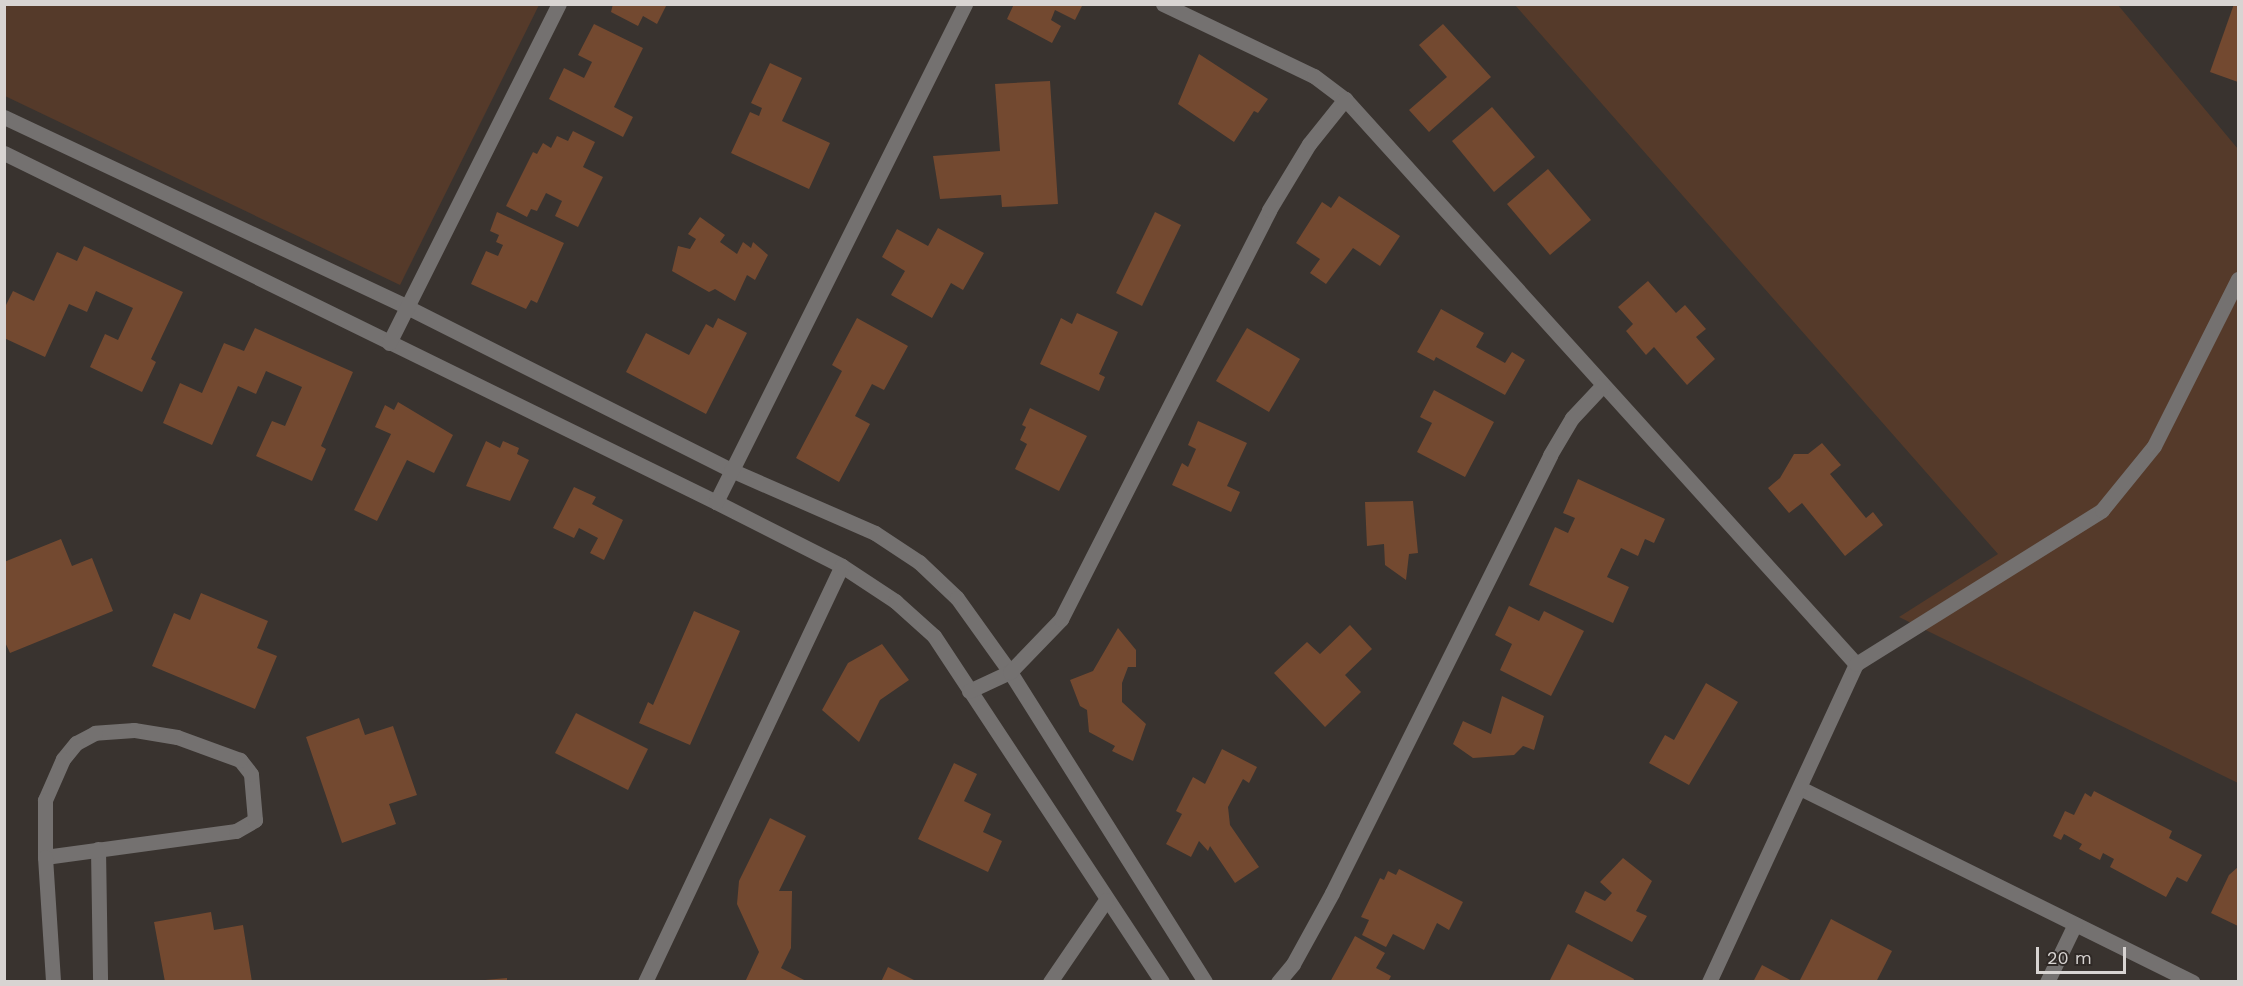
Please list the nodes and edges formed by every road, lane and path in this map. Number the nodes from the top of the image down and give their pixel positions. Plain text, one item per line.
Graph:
1 (559, 4) edge
2 (965, 4) edge
3 (1163, 4) edge
4 (1345, 99) junction
5 (4, 117) edge
6 (4, 153) edge
7 (2238, 279) edge
8 (407, 307) junction
9 (390, 343) junction
10 (1602, 386) junction
11 (731, 470) junction
12 (716, 502) junction
13 (842, 566) junction
14 (1856, 664) junction
15 (1010, 672) junction
16 (969, 691) junction
17 (1800, 788) junction
18 (98, 849) junction
19 (45, 856) junction
20 (1106, 900) junction
21 (2075, 924) junction
22 (53, 981) edge
23 (100, 981) edge
24 (645, 981) edge
25 (1050, 981) edge
26 (1162, 981) edge
27 (1205, 981) edge
28 (1278, 981) edge
29 (1709, 981) edge
30 (2047, 981) edge
31 (2193, 981) edge

1 - 8 street
2 - 11 street
3 - 4 street
4 - 10 street
4 - 15 street
5 - 8 street
6 - 9 street
7 - 14 street
8 - 9 street
8 - 11 street
9 - 12 street
10 - 14 street
10 - 28 street
11 - 12 street
11 - 15 street
12 - 13 street
13 - 16 street
13 - 24 street
14 - 17 street
15 - 16 street
15 - 27 street
16 - 20 street
17 - 21 street
17 - 29 street
18 - 19 street
18 - 19 street
18 - 23 street
19 - 22 street
20 - 25 street
20 - 26 street
21 - 30 street
21 - 31 street

